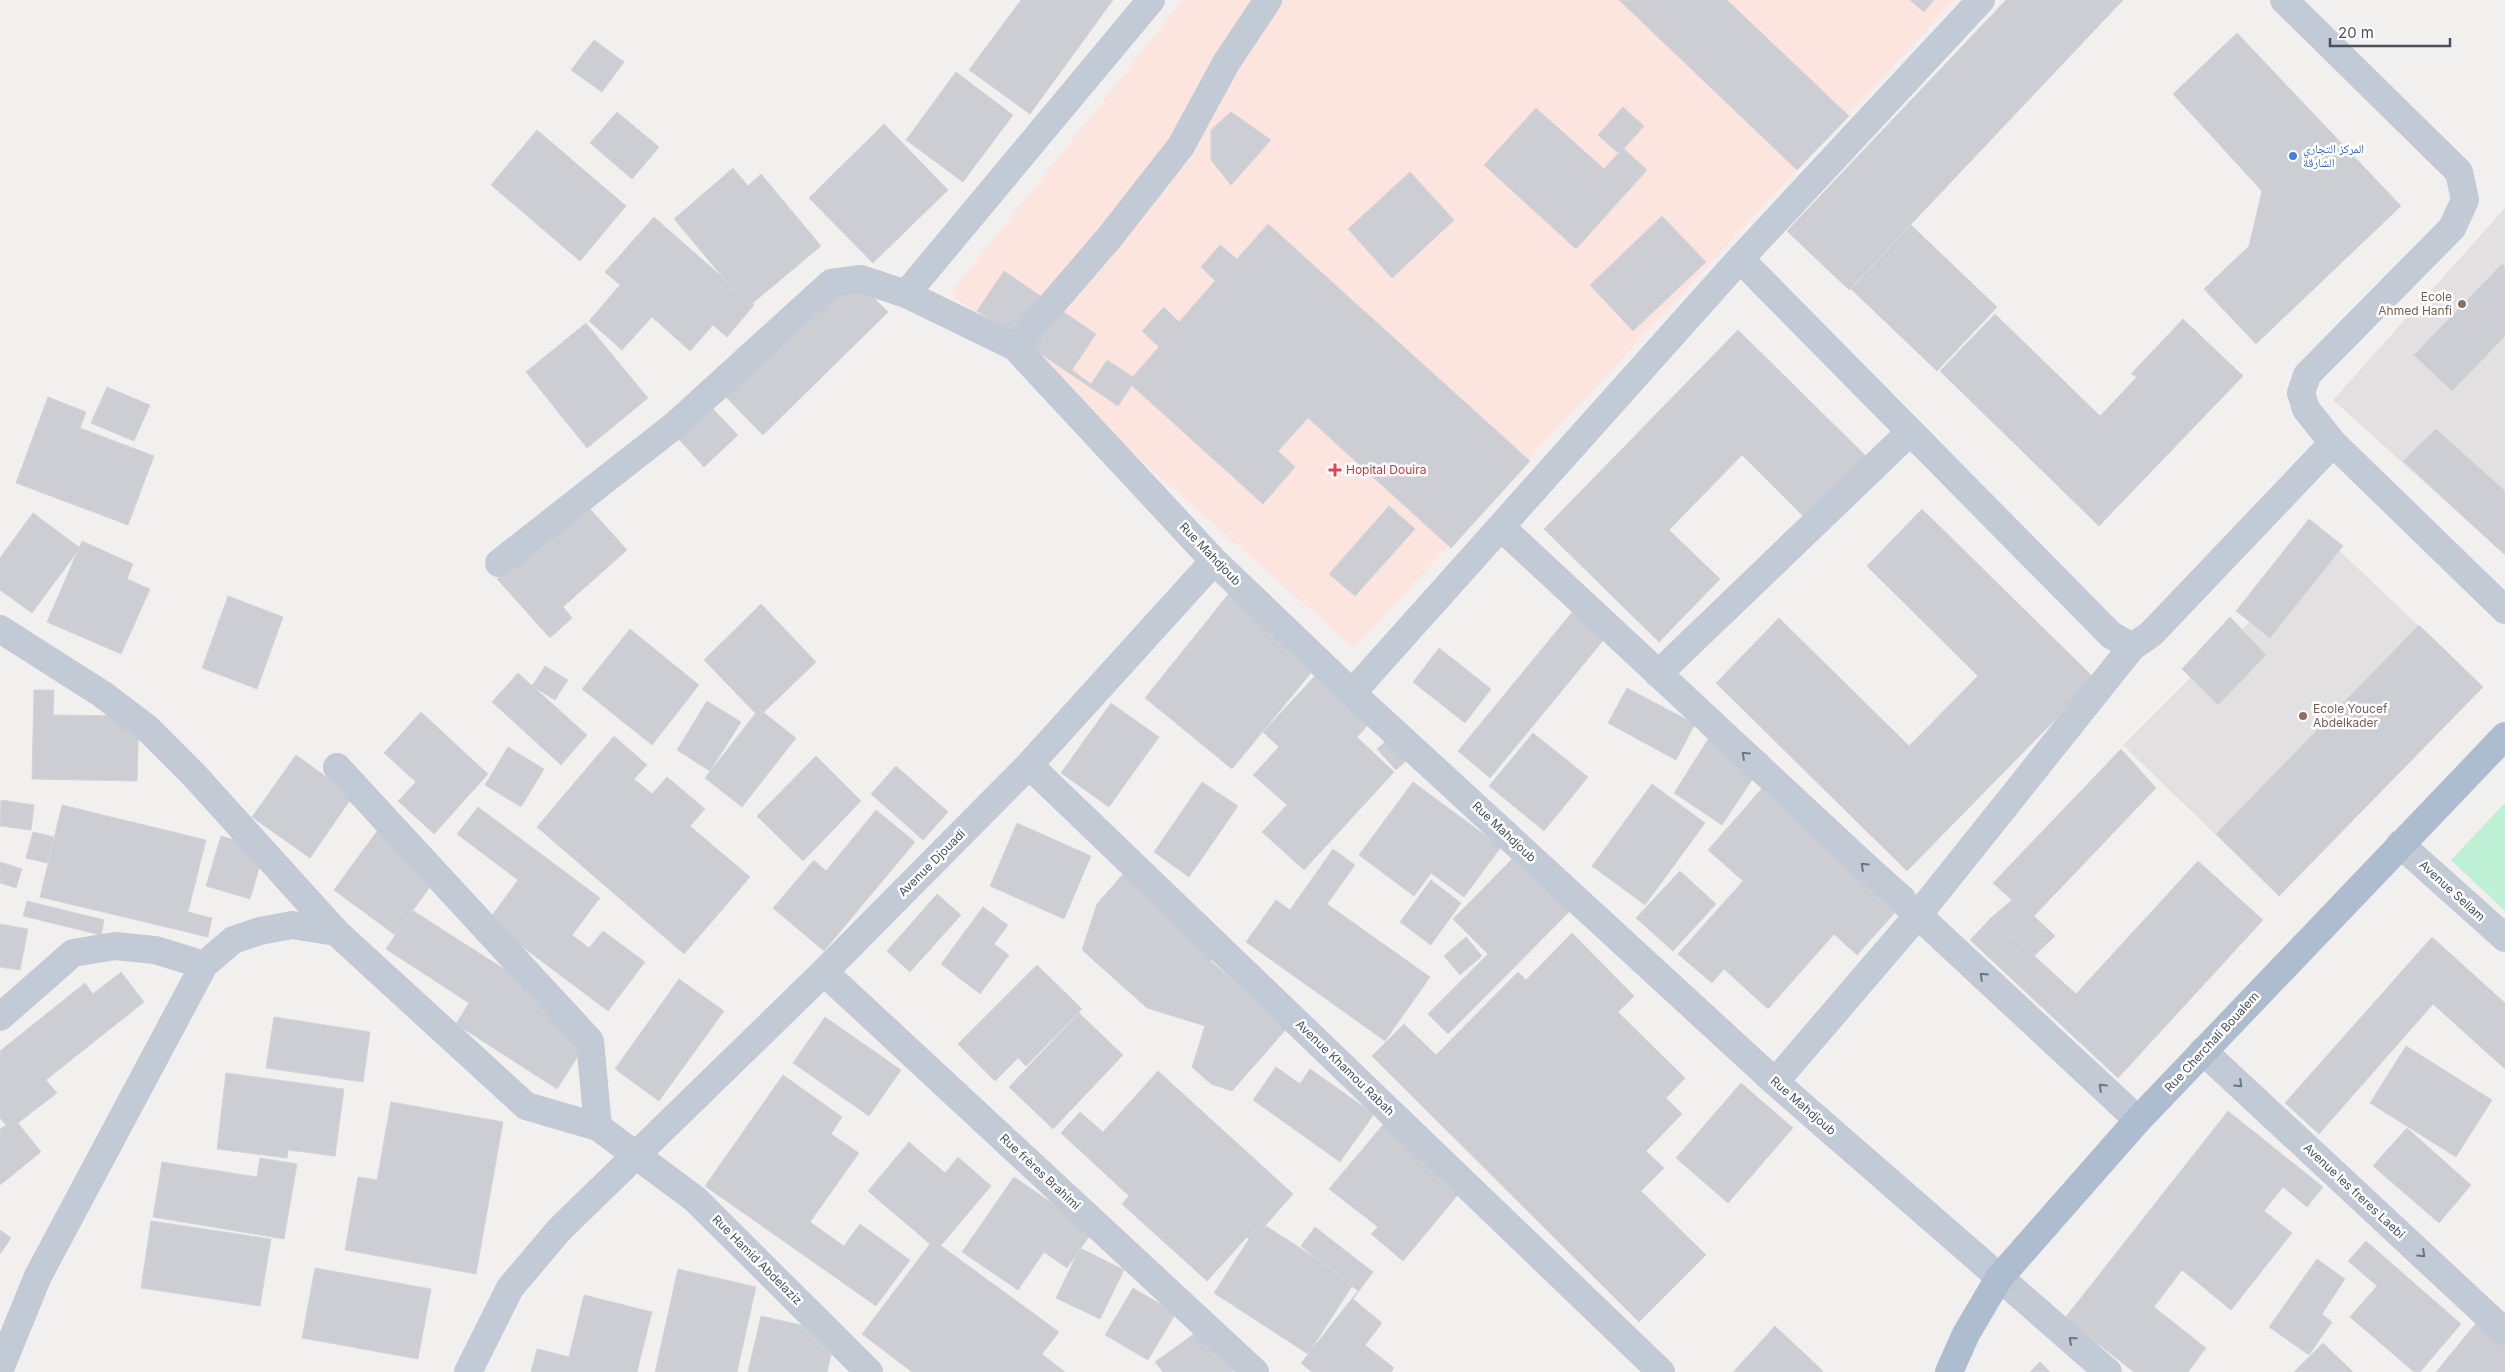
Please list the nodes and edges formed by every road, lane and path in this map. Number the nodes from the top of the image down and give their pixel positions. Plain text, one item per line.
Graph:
1 (1151, 0) edge
2 (1268, 0) edge
3 (1981, 0) edge
4 (2284, 0) edge
5 (1740, 259) junction
6 (906, 294) junction
7 (1015, 347) junction
8 (1910, 432) junction
9 (2333, 444) junction
10 (1501, 527) junction
11 (1214, 561) junction
12 (499, 563) dead end
13 (2505, 610) edge
14 (0, 629) edge
15 (2132, 647) junction
16 (1658, 674) junction
17 (1352, 693) junction
18 (2505, 736) edge
19 (1029, 765) junction
20 (337, 767) dead end
21 (2400, 844) junction
22 (1918, 915) junction
23 (336, 932) junction
24 (2505, 938) edge
25 (204, 965) junction
26 (824, 972) junction
27 (0, 1017) edge
28 (2203, 1051) junction
29 (1775, 1082) junction
30 (2138, 1120) junction
31 (598, 1127) junction
32 (638, 1156) junction
33 (1999, 1278) junction
34 (2505, 1332) edge
35 (0, 1369) edge
36 (468, 1372) edge
37 (869, 1372) edge
38 (1255, 1372) edge
39 (1661, 1372) edge
40 (1949, 1372) edge
41 (2108, 1372) edge

1 - 6 street
2 - 7 street
3 - 5 street
4 - 9 street
5 - 8 street
5 - 10 street
6 - 7 street, Rue Mahdjoub
6 - 12 street, Rue Mahdjoub
7 - 11 street, Rue Mahdjoub
8 - 15 street
8 - 16 street
9 - 13 street
9 - 15 street
10 - 16 street
10 - 17 street
11 - 17 street, Rue Mahdjoub
11 - 19 street, Avenue Djouadi
14 - 23 street, Rue Hamid Abdelaziz
15 - 22 street
22 -> 16 street
17 - 29 street, Rue Mahdjoub
18 - 21 main road, Rue Cherchali Boualem
19 - 26 street, Avenue Djouadi
19 - 39 street, Avenue Khamou Rabah
20 - 31 street
21 - 24 street, Avenue Sellam
21 - 28 main road, Rue Cherchali Boualem
22 - 29 street
30 -> 22 street
23 - 25 street
23 - 31 street, Rue Hamid Abdelaziz
25 - 27 street
25 - 35 street
26 - 32 street, Avenue Djouadi
26 - 38 street, Rue frères Brahimi
28 - 30 main road, Rue Cherchali Boualem
28 -> 34 street, Avenue les freres Laebi
29 - 33 street, Rue Mahdjoub
30 - 33 main road, Rue Cherchali Boualem
31 - 32 street, Rue Hamid Abdelaziz
32 - 36 street, Avenue Djouadi
32 - 37 street, Rue Hamid Abdelaziz
33 - 40 main road, Rue Cherchali Boualem
41 -> 33 street, Rue Mahdjoub

